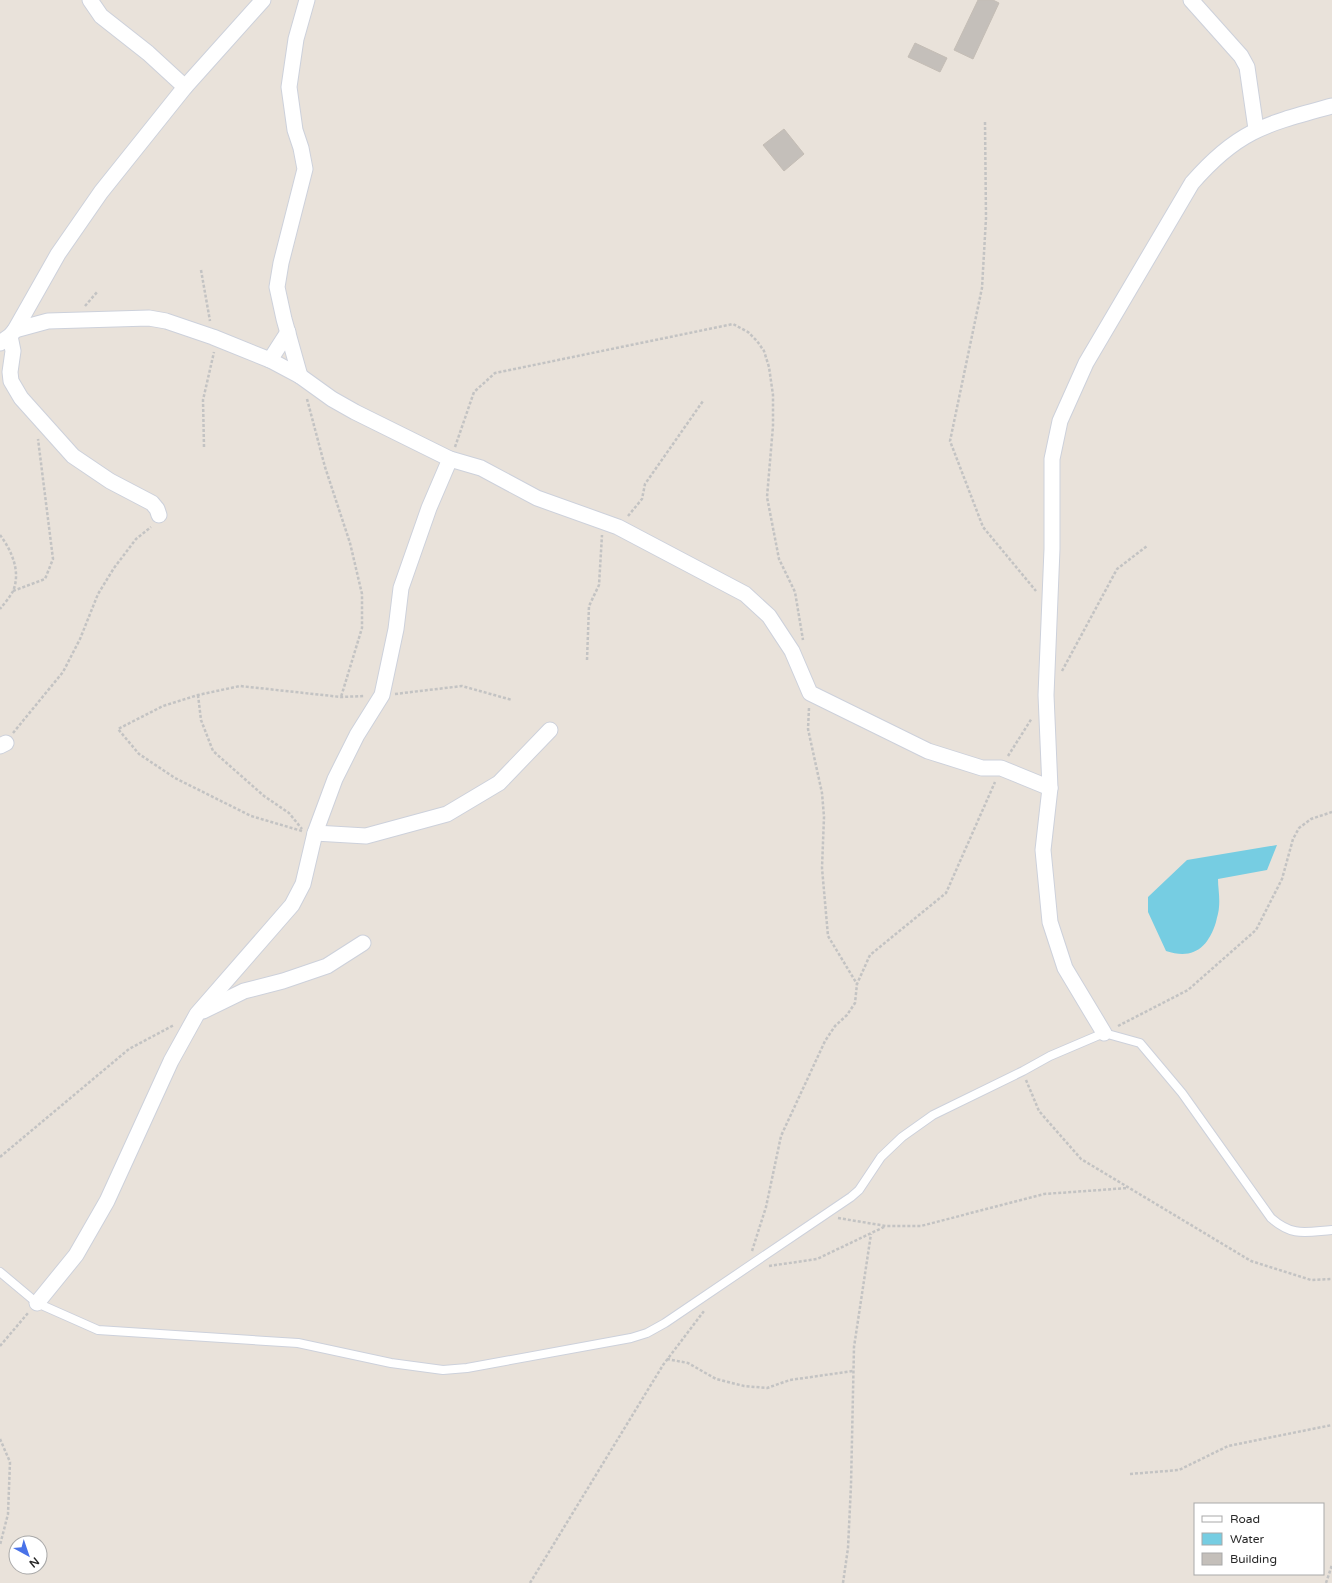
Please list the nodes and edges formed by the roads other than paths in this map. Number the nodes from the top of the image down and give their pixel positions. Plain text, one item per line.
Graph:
1 (90, 0) edge
2 (263, 0) edge
3 (307, 0) edge
4 (1191, 0) edge
5 (185, 87) junction
6 (1332, 106) edge
7 (1256, 129) junction
8 (288, 332) junction
9 (8, 336) edge
10 (270, 360) junction
11 (300, 376) junction
12 (450, 459) junction
13 (159, 515) road end
14 (550, 730) dead end
15 (1050, 788) junction
16 (315, 833) junction
17 (363, 943) dead end
18 (197, 1014) junction
19 (1104, 1033) junction
20 (1332, 1230) edge
21 (0, 1272) edge
22 (37, 1302) junction

1 - 5 street
2 - 5 street
3 - 8 street
4 - 7 street
5 - 9 street
6 - 7 street
7 - 15 street
8 - 10 street
8 - 11 street
9 - 10 street
9 - 13 street
10 - 11 street
11 - 12 street
12 - 15 street
12 - 16 street
14 - 16 street
15 - 19 street
16 - 18 street
17 - 18 street
18 - 22 street
19 - 20 lane
19 - 22 lane
21 - 22 lane

